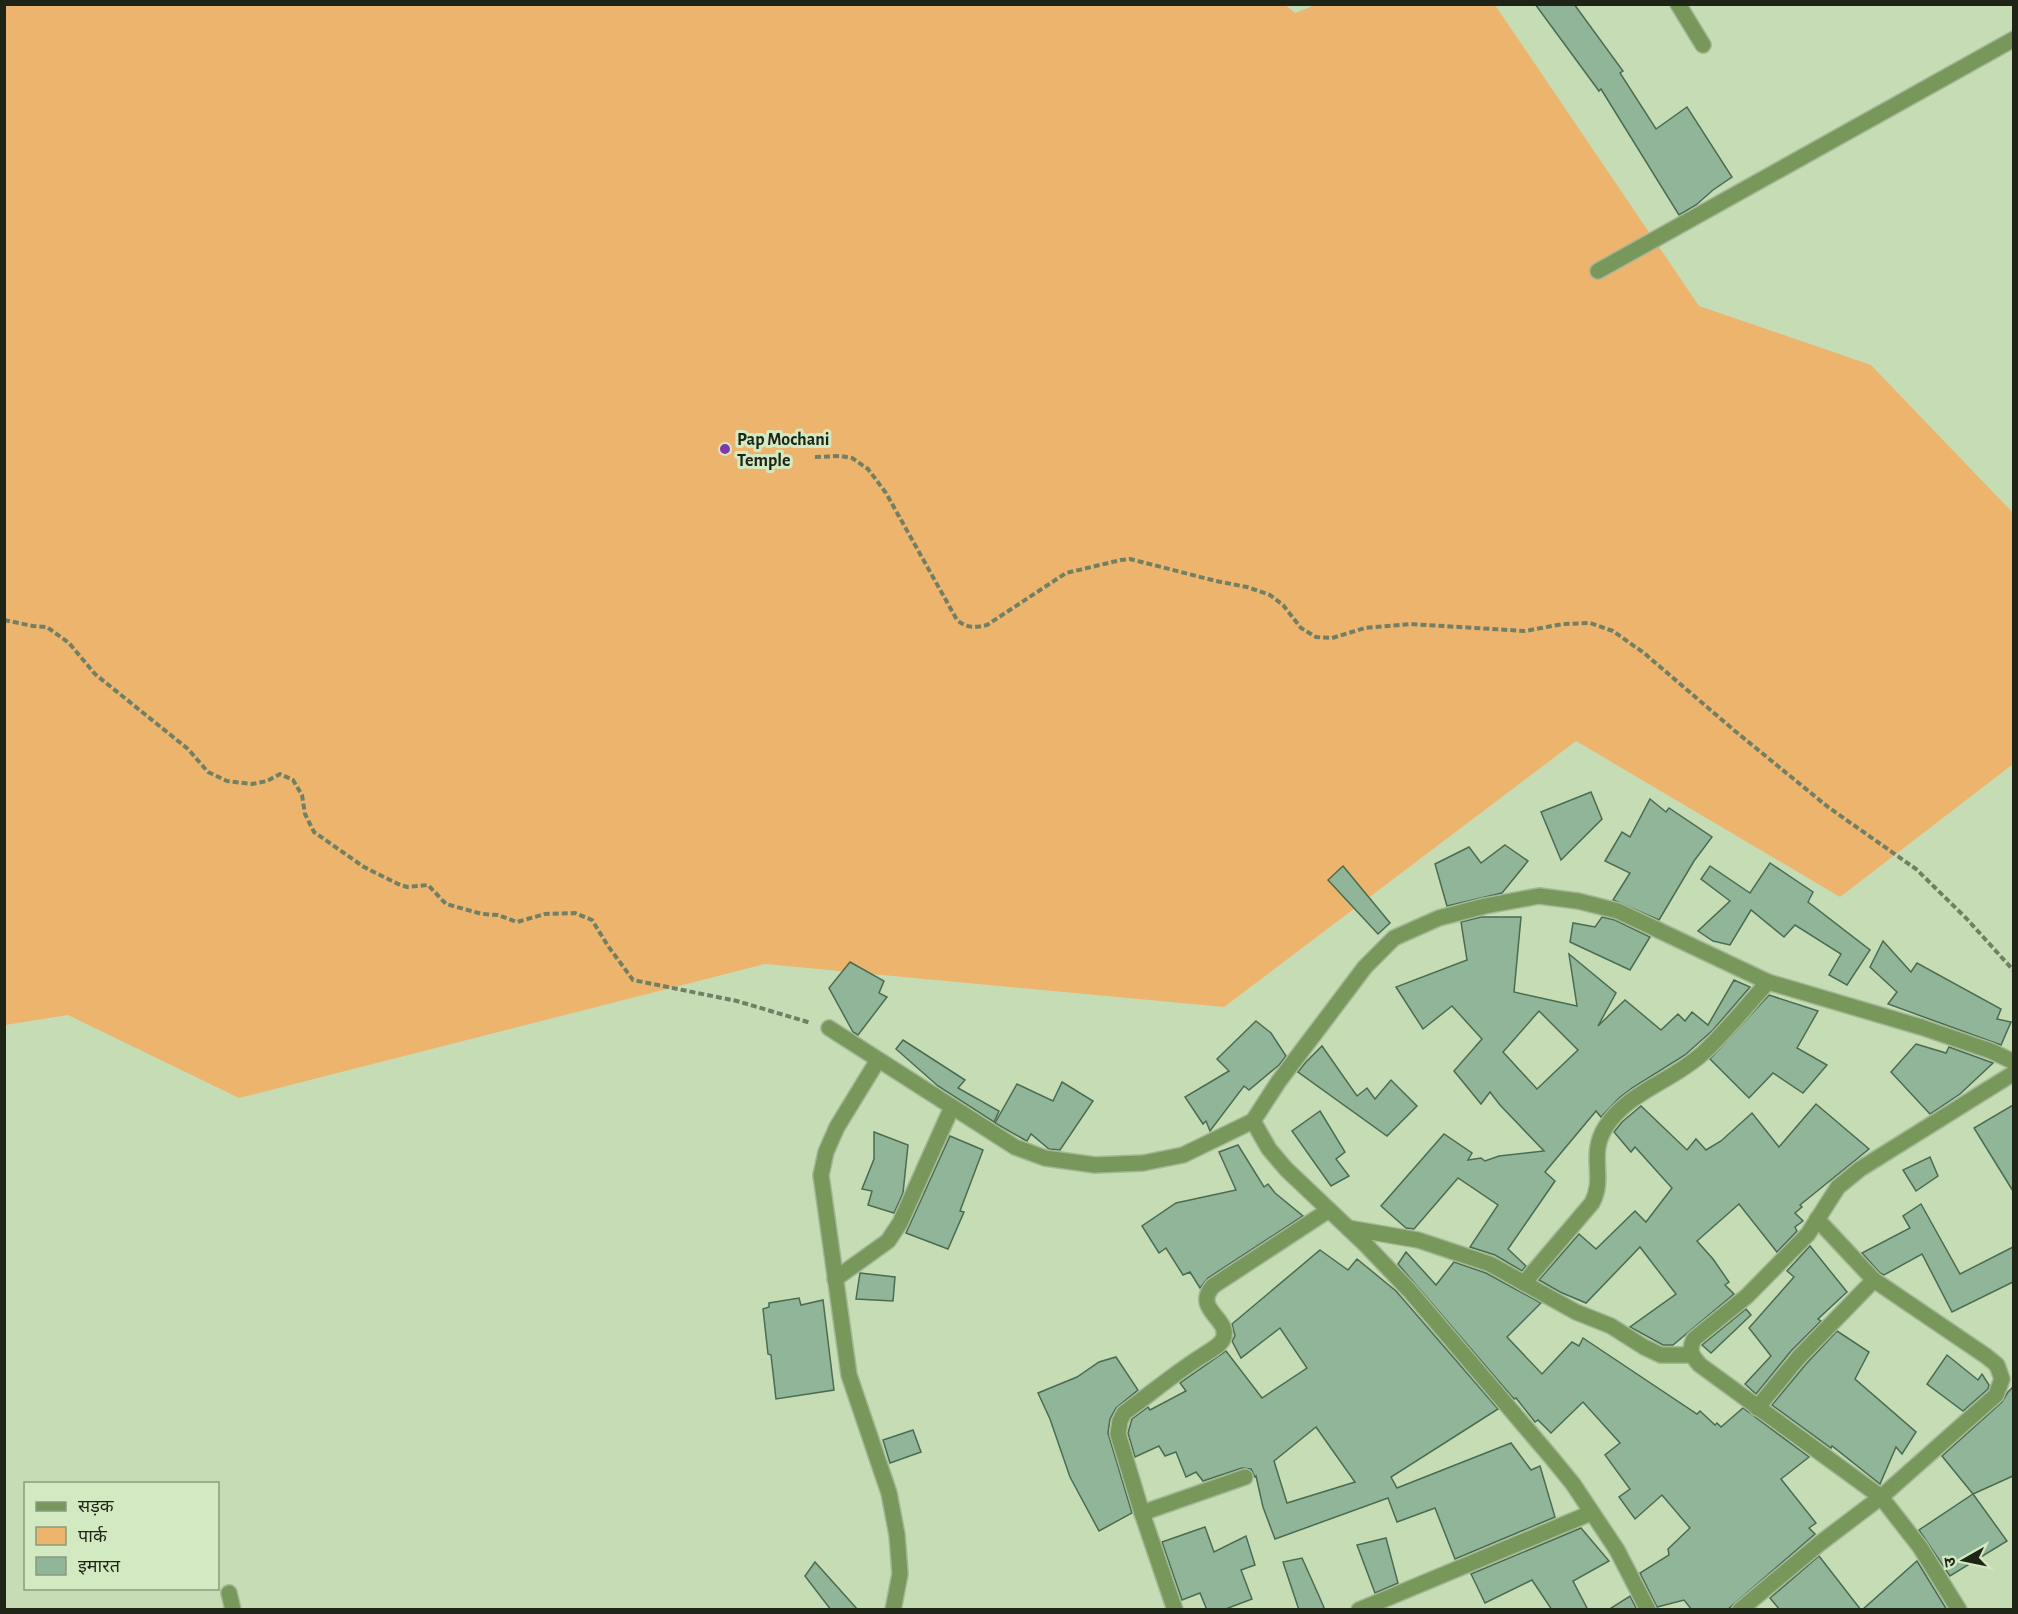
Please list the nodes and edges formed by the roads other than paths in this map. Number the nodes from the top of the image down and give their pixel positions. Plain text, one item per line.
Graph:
1 (1678, 4) edge
2 (2013, 39) edge
3 (1703, 45) dead end
4 (1598, 271) dead end
5 (1768, 982) junction
6 (829, 1028) road end
7 (878, 1060) junction
8 (2013, 1062) edge
9 (2013, 1073) edge
10 (952, 1107) junction
11 (1253, 1121) junction
12 (1329, 1210) junction
13 (1817, 1219) junction
14 (1348, 1228) junction
15 (835, 1279) junction
16 (1874, 1280) junction
17 (1524, 1283) junction
18 (1691, 1355) junction
19 (1757, 1408) junction
20 (1245, 1477) dead end
21 (1881, 1497) junction
22 (1142, 1513) junction
23 (1591, 1513) junction
24 (229, 1593) dead end
25 (233, 1610) edge
26 (893, 1610) edge
27 (1175, 1610) edge
28 (1359, 1610) edge
29 (1648, 1610) edge
30 (1740, 1610) edge
31 (1959, 1610) edge

1 - 3 street
2 - 4 street
5 - 8 street
5 - 11 street
5 - 17 street
6 - 7 street
7 - 10 street
7 - 15 street
9 - 13 street
10 - 11 street
10 - 15 street
11 - 12 street
12 - 14 street
12 - 22 street
13 - 16 street
13 - 18 street
14 - 17 street
14 - 23 street
15 - 26 street
16 - 19 street
16 - 21 street
17 - 18 street
18 - 19 street
19 - 21 street
20 - 22 street
21 - 30 street
21 - 31 street
22 - 27 street
23 - 28 street
23 - 29 street
24 - 25 street

